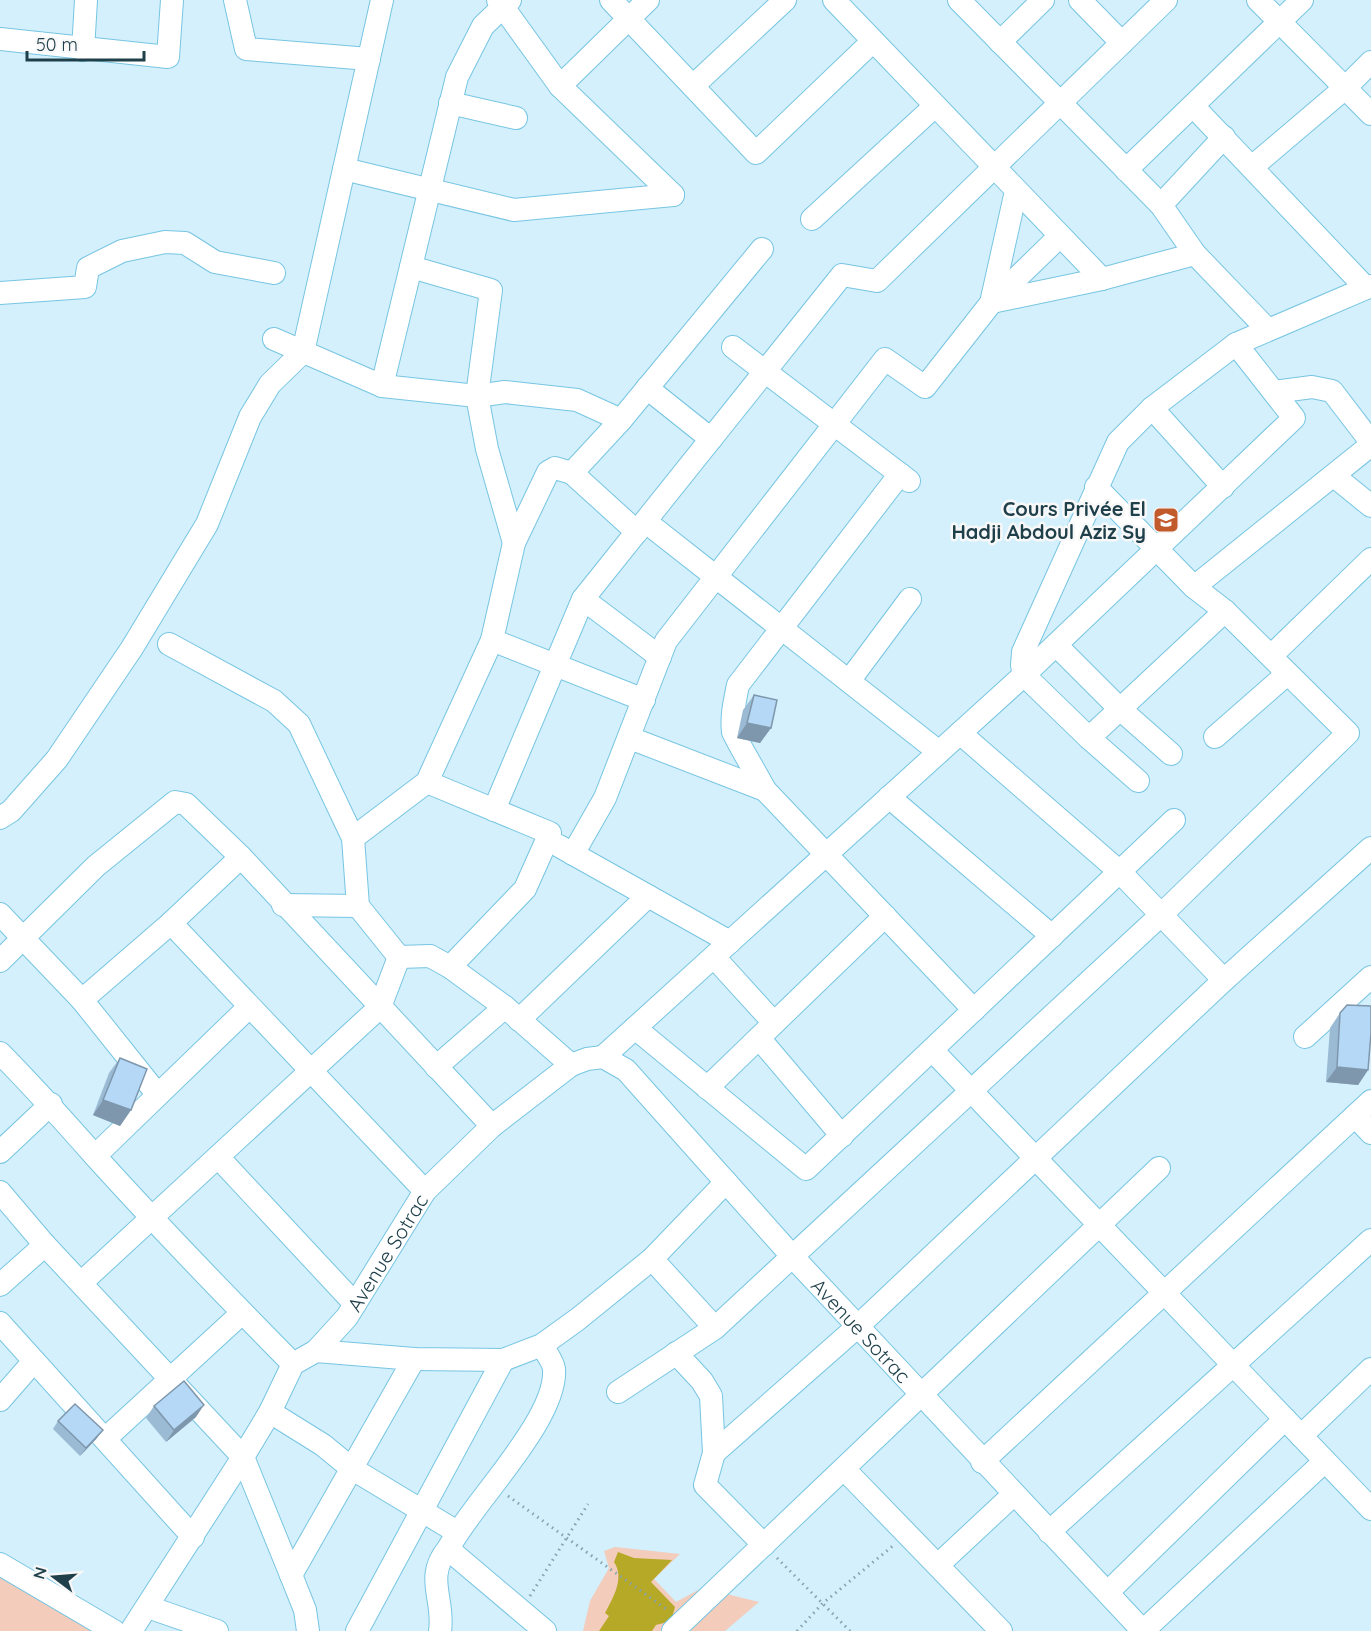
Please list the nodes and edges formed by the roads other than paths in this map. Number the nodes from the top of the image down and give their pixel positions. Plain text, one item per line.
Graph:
1 (86, 0) edge
2 (172, 0) edge
3 (236, 0) edge
4 (382, 0) edge
5 (611, 0) edge
6 (648, 0) edge
7 (785, 0) edge
8 (834, 0) edge
9 (959, 0) edge
10 (1043, 0) edge
11 (1080, 0) edge
12 (1166, 0) edge
13 (1258, 0) edge
14 (1302, 0) edge
15 (504, 2) edge
16 (629, 18) junction
17 (1280, 22) junction
18 (0, 39) edge
19 (873, 41) junction
20 (1000, 42) junction
21 (1122, 43) junction
22 (83, 50) junction
23 (369, 59) junction
24 (1371, 62) edge
25 (560, 86) junction
26 (693, 86) junction
27 (1345, 88) junction
28 (1060, 101) junction
29 (450, 103) junction
30 (935, 106) junction
31 (1194, 107) junction
32 (1371, 114) edge
33 (516, 118) dead end
34 (1224, 137) junction
35 (1252, 166) junction
36 (993, 167) junction
37 (344, 169) junction
38 (1126, 170) junction
39 (430, 189) junction
40 (1016, 190) junction
41 (1161, 205) junction
42 (812, 219) dead end
43 (1060, 236) junction
44 (762, 249) dead end
45 (1195, 254) junction
46 (411, 267) junction
47 (274, 273) dead end
48 (1102, 279) junction
49 (1369, 287) edge
50 (0, 293) edge
51 (991, 303) junction
52 (1267, 329) junction
53 (274, 339) dead end
54 (1236, 344) junction
55 (733, 347) dead end
56 (303, 352) junction
57 (763, 370) junction
58 (382, 386) junction
59 (647, 388) junction
60 (1274, 392) junction
61 (477, 396) junction
62 (1152, 408) junction
63 (621, 420) junction
64 (835, 423) junction
65 (711, 439) junction
66 (1371, 443) edge
67 (572, 473) junction
68 (1334, 476) junction
69 (1223, 487) junction
70 (1096, 488) junction
71 (1371, 506) edge
72 (641, 527) junction
73 (514, 543) junction
74 (1158, 550) junction
75 (1371, 558) edge
76 (716, 576) junction
77 (1194, 586) junction
78 (583, 599) junction
79 (910, 599) dead end
80 (1224, 611) junction
81 (781, 627) junction
82 (492, 640) junction
83 (169, 644) dead end
84 (1056, 645) junction
85 (1271, 656) junction
86 (660, 657) junction
87 (555, 664) junction
88 (1287, 674) junction
89 (1024, 675) junction
90 (849, 681) junction
91 (644, 700) junction
92 (1120, 710) junction
93 (960, 733) junction
94 (1215, 736) dead end
95 (630, 738) junction
96 (1089, 738) junction
97 (939, 752) junction
98 (1171, 754) dead end
99 (1138, 780) dead end
100 (427, 782) junction
101 (765, 790) junction
102 (889, 797) junction
103 (494, 810) junction
104 (0, 818) edge
105 (1174, 820) dead end
106 (353, 838) junction
107 (547, 839) junction
108 (1371, 848) edge
109 (573, 854) junction
110 (826, 855) junction
111 (241, 857) junction
112 (1120, 872) junction
113 (648, 896) junction
114 (283, 905) junction
115 (358, 906) junction
116 (0, 914) edge
117 (1161, 915) junction
118 (885, 916) junction
119 (171, 924) junction
120 (1052, 936) junction
121 (23, 938) junction
122 (722, 950) junction
123 (399, 957) junction
124 (0, 961) edge
125 (450, 967) junction
126 (1371, 977) edge
127 (1224, 980) junction
128 (1344, 998) junction
129 (82, 1000) junction
130 (249, 1007) junction
131 (380, 1007) junction
132 (974, 1010) junction
133 (512, 1013) junction
134 (1364, 1017) edge
135 (635, 1028) junction
136 (766, 1030) junction
137 (1305, 1037) dead end
138 (932, 1050) junction
139 (0, 1053) edge
140 (603, 1057) junction
141 (571, 1065) junction
142 (436, 1067) junction
143 (311, 1071) junction
144 (707, 1088) junction
145 (970, 1090) junction
146 (158, 1095) junction
147 (51, 1104) junction
148 (1363, 1108) edge
149 (492, 1126) junction
150 (1371, 1133) edge
151 (842, 1136) junction
152 (0, 1152) edge
153 (95, 1156) junction
154 (218, 1157) junction
155 (1036, 1158) junction
156 (1159, 1168) dead end
157 (726, 1182) junction
158 (425, 1191) junction
159 (0, 1192) edge
160 (153, 1217) junction
161 (1101, 1226) junction
162 (1371, 1240) edge
163 (45, 1245) junction
164 (792, 1256) junction
165 (652, 1259) junction
166 (81, 1283) junction
167 (0, 1285) edge
168 (1165, 1293) junction
169 (355, 1304) junction
170 (242, 1313) junction
171 (0, 1323) edge
172 (857, 1327) junction
173 (715, 1328) junction
174 (542, 1345) junction
175 (316, 1351) junction
176 (676, 1353) junction
177 (414, 1359) junction
178 (503, 1360) junction
179 (34, 1361) junction
180 (293, 1364) junction
181 (1233, 1365) junction
182 (1370, 1371) edge
183 (171, 1379) junction
184 (618, 1392) dead end
185 (921, 1396) junction
186 (0, 1400) edge
187 (270, 1412) junction
188 (1293, 1427) junction
189 (105, 1439) junction
190 (714, 1453) junction
191 (243, 1457) junction
192 (1325, 1461) junction
193 (982, 1462) junction
194 (351, 1468) junction
195 (844, 1469) junction
196 (1013, 1495) junction
197 (1371, 1509) edge
198 (423, 1511) junction
199 (1049, 1532) junction
200 (193, 1537) junction
201 (453, 1541) junction
202 (764, 1545) junction
203 (0, 1564) edge
204 (938, 1565) junction
205 (291, 1575) junction
206 (1108, 1592) junction
207 (147, 1607) junction
208 (678, 1626) edge
209 (1133, 1628) edge
210 (994, 1629) edge
211 (542, 1630) edge
212 (114, 1631) edge
213 (131, 1631) edge
214 (152, 1631) edge
215 (217, 1631) edge
216 (308, 1631) edge
217 (357, 1631) edge
218 (440, 1631) edge

1 - 22 street
2 - 22 street
3 - 23 street
4 - 23 street
5 - 16 street
6 - 16 street
7 - 26 street
8 - 19 street
9 - 20 street
10 - 20 street
11 - 21 street
12 - 21 street
13 - 17 street
14 - 17 street
15 - 25 street
15 - 29 street
16 - 25 street
16 - 26 street
17 - 27 street
17 - 31 street
18 - 22 street
19 - 26 street
19 - 30 street
20 - 28 street
21 - 28 street
23 - 37 street
24 - 27 street
25 - 39 street
27 - 32 street
27 - 35 street
28 - 36 street
28 - 38 street
29 - 33 street
29 - 39 street
30 - 36 street
30 - 42 street
31 - 34 street
31 - 38 street
34 - 35 street
34 - 41 street
35 - 49 street
36 - 40 street
36 - 57 street
37 - 39 street
37 - 56 street
38 - 41 street
39 - 46 street
40 - 43 street
40 - 51 street
41 - 45 street
43 - 48 street
43 - 51 street
44 - 59 street
45 - 48 street
45 - 52 street
46 - 58 street
46 - 61 street
47 - 50 street
48 - 51 street
49 - 52 street
51 - 64 street
52 - 54 street
53 - 56 street
54 - 60 street
54 - 62 street
55 - 57 street
56 - 58 street
56 - 104 street
57 - 64 street
57 - 65 street
58 - 61 street
59 - 63 street
59 - 65 street
60 - 66 street
60 - 69 street
61 - 63 street
61 - 73 street
62 - 69 street
62 - 70 street
63 - 67 street
64 - 76 street
64 - 81 street
65 - 72 street
66 - 68 street
67 - 72 street
67 - 73 street
68 - 71 street
68 - 77 street
69 - 74 street
70 - 74 street
70 - 89 street
72 - 76 street
72 - 78 street
73 - 82 street
74 - 77 street
74 - 84 street
75 - 85 street
76 - 81 street
76 - 86 street
77 - 80 street
78 - 86 street
78 - 87 street
79 - 90 street
80 - 85 street
80 - 92 street
81 - 90 street
81 - 101 street
82 - 87 street
82 - 100 street
83 - 106 street
84 - 89 street
84 - 92 street
85 - 88 street
86 - 91 street
87 - 91 street
87 - 103 street
88 - 94 street
88 - 117 street
89 - 93 street
89 - 96 street
90 - 97 street
91 - 95 street
92 - 96 street
92 - 98 street
93 - 97 street
93 - 112 street
95 - 101 street
95 - 109 street
96 - 99 street
97 - 102 street
100 - 103 street
100 - 106 street
101 - 110 street
102 - 110 street
102 - 120 street
103 - 107 street
105 - 112 street
106 - 115 street
107 - 109 street
107 - 125 street
108 - 127 street
109 - 113 street
110 - 118 street
110 - 122 street
111 - 114 street
111 - 119 street
111 - 121 street
112 - 117 street
112 - 120 street
113 - 122 street
113 - 133 street
114 - 115 street
114 - 131 street
115 - 123 street
116 - 121 street
117 - 127 street
117 - 145 street
118 - 132 street
118 - 136 street
119 - 129 street
119 - 130 street
120 - 132 street
121 - 124 street
121 - 129 street
122 - 135 street
122 - 136 street
123 - 125 street
123 - 131 street
125 - 133 street
126 - 128 street
127 - 155 street
128 - 134 street
128 - 137 street
129 - 146 street
130 - 143 street
130 - 146 street
131 - 142 street
131 - 143 street
132 - 138 street
133 - 141 street
133 - 142 street
135 - 140 street
135 - 144 street
136 - 144 street
136 - 151 street
138 - 145 street
138 - 151 street
139 - 147 street
140 - 141 street, Avenue Sotrac
140 - 157 street, Avenue Sotrac
141 - 149 street, Avenue Sotrac
142 - 149 street
143 - 154 street
143 - 158 street
144 - 151 street
145 - 155 street
145 - 164 street
146 - 153 street
147 - 152 street
147 - 153 street
148 - 150 street
148 - 168 street
149 - 158 street, Avenue Sotrac
153 - 160 street
154 - 160 street
154 - 169 street
155 - 161 street
155 - 172 street
156 - 161 street
157 - 164 street, Avenue Sotrac
157 - 165 street
158 - 169 street, Avenue Sotrac
159 - 163 street
160 - 166 street
160 - 170 street
161 - 168 street
161 - 185 street
162 - 181 street
163 - 166 street
163 - 167 street
164 - 172 street, Avenue Sotrac
164 - 173 street
165 - 173 street
165 - 174 street
166 - 183 street
168 - 181 street
168 - 193 street
169 - 175 street, Avenue Sotrac
170 - 180 street
170 - 183 street
171 - 179 street
172 - 185 street, Avenue Sotrac
172 - 190 street
173 - 176 street
174 - 178 street
174 - 201 street
175 - 177 street
175 - 180 street
176 - 184 street
176 - 190 street
177 - 178 street
177 - 194 street
178 - 198 street
179 - 186 street
179 - 189 street
180 - 187 street
181 - 188 street
181 - 199 street
182 - 188 street
183 - 189 street
183 - 191 street
185 - 193 street, Avenue Sotrac
185 - 195 street
187 - 191 street
187 - 194 street
188 - 192 street
188 - 206 street
189 - 200 street
190 - 202 street
191 - 200 street
191 - 205 street
192 - 197 street
192 - 209 street
193 - 196 street, Avenue Sotrac
194 - 198 street
194 - 205 street
195 - 202 street
195 - 204 street
196 - 199 street, Avenue Sotrac
196 - 204 street
198 - 201 street
198 - 217 street
199 - 206 street, Avenue Sotrac
200 - 207 street
201 - 211 street
201 - 218 street
202 - 208 street
203 - 212 street
204 - 210 street
205 - 216 street
206 - 209 street, Avenue Sotrac
207 - 213 street
207 - 214 street
207 - 215 street

